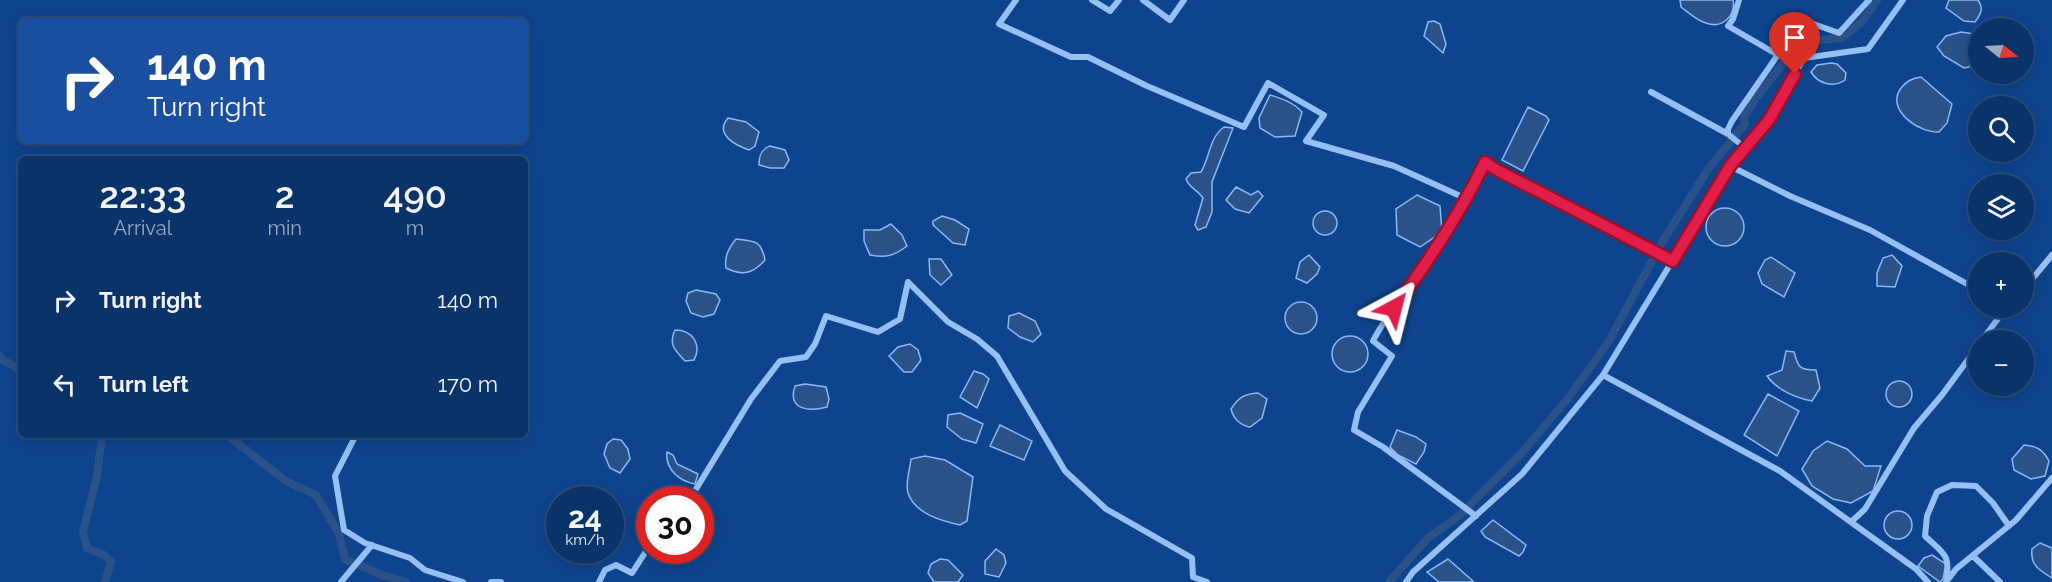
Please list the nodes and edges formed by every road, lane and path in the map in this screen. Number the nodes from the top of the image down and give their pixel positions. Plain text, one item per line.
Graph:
1 (1016, 0) edge
2 (1092, 0) edge
3 (1119, 0) edge
4 (1143, 0) edge
5 (1184, 0) edge
6 (1739, 0) edge
7 (1869, 0) edge
8 (1903, 0) edge
9 (1778, 55) junction
10 (1651, 92) dead end
11 (1728, 134) junction
12 (1744, 146) junction
13 (1730, 166) junction
14 (1467, 199) junction
15 (2052, 255) edge
16 (1673, 261) junction
17 (2034, 277) edge
18 (1968, 284) edge
19 (1968, 360) edge
20 (1604, 375) junction
21 (354, 438) edge
22 (2052, 478) edge
23 (698, 486) edge
24 (1474, 515) junction
25 (1851, 522) junction
26 (2009, 526) junction
27 (372, 545) junction
28 (1973, 556) junction
29 (638, 564) edge
30 (341, 581) edge
31 (463, 582) edge
32 (491, 582) edge
33 (501, 582) edge
34 (599, 582) edge
35 (1207, 582) edge
36 (1406, 582) edge
37 (1928, 582) edge
38 (1946, 582) edge
39 (2000, 582) edge

1 - 14 street
2 - 3 street
4 - 5 street
6 - 9 street
7 - 9 street
8 - 12 street
9 - 11 street
10 - 11 street
11 - 12 street
12 - 13 street
13 - 16 street
13 - 18 street
14 - 16 street
14 - 24 street
15 - 17 street
16 - 20 street
19 - 25 street
20 - 24 street
20 - 25 street
21 - 27 street
22 - 26 street
23 - 35 street
24 - 36 street
25 - 37 street
26 - 28 street
26 - 38 street
27 - 30 street
27 - 31 street
28 - 38 street
28 - 39 street
29 - 34 street
32 - 33 street

